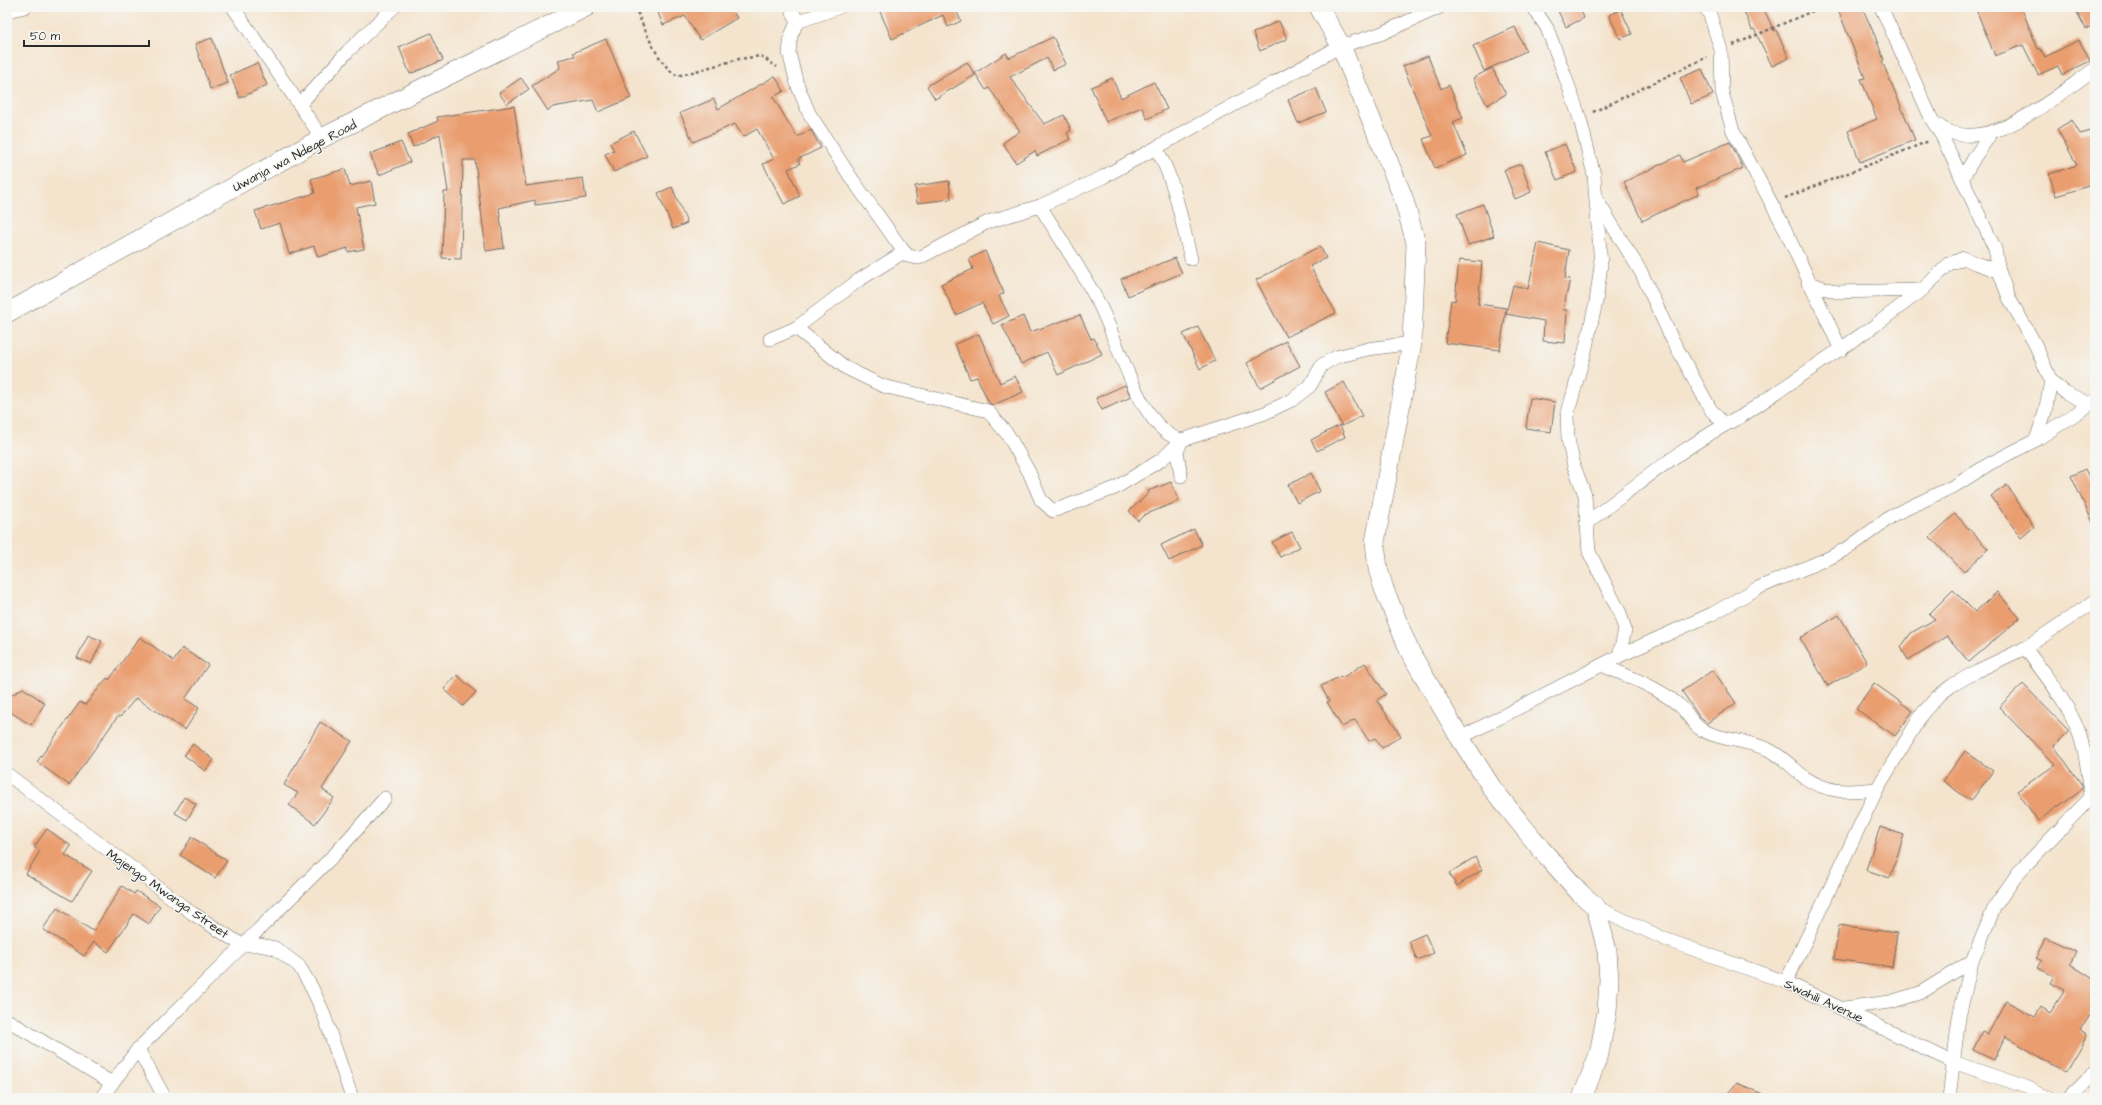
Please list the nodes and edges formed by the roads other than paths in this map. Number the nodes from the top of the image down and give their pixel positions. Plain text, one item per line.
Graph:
1 (25, 7) edge
2 (233, 7) edge
3 (394, 7) edge
4 (586, 7) edge
5 (791, 7) edge
6 (840, 7) edge
7 (1319, 7) edge
8 (1440, 7) edge
9 (1533, 7) edge
10 (1705, 7) edge
11 (1881, 7) edge
12 (7, 10) edge
13 (797, 22) junction
14 (1341, 46) junction
15 (2094, 70) edge
16 (300, 104) junction
17 (1932, 120) junction
18 (1992, 132) junction
19 (322, 138) junction
20 (1156, 148) junction
21 (1962, 179) junction
22 (1597, 200) junction
23 (1040, 206) junction
24 (904, 252) junction
25 (1191, 259) dead end
26 (1999, 271) junction
27 (1808, 282) junction
28 (1922, 290) junction
29 (7, 313) edge
30 (796, 328) junction
31 (770, 339) dead end
32 (1412, 342) junction
33 (1841, 350) junction
34 (2051, 381) junction
35 (2092, 402) edge
36 (1726, 424) junction
37 (1182, 440) junction
38 (2036, 440) junction
39 (1181, 476) dead end
40 (1586, 523) junction
41 (2095, 600) edge
42 (2025, 648) junction
43 (1619, 656) junction
44 (1601, 665) junction
45 (1460, 738) junction
46 (7, 774) edge
47 (1876, 789) junction
48 (2093, 794) edge
49 (385, 798) dead end
50 (1596, 907) junction
51 (242, 945) junction
52 (1972, 961) junction
53 (1786, 982) junction
54 (1844, 1008) junction
55 (7, 1020) edge
56 (138, 1049) junction
57 (1953, 1062) junction
58 (2095, 1069) edge
59 (112, 1083) junction
60 (2027, 1092) edge
61 (101, 1098) edge
62 (165, 1098) edge
63 (352, 1098) edge
64 (1582, 1098) edge
65 (1949, 1098) edge
66 (2050, 1098) edge
67 (2069, 1098) edge

1 - 12 street
2 - 16 street
3 - 16 street
4 - 19 street, Uwanja wa Ndege Road
5 - 13 street
6 - 13 street
7 - 14 street
8 - 14 street
9 - 22 street
10 - 27 street
11 - 17 street
13 - 24 street
14 - 20 street
14 - 32 street
15 - 18 street
16 - 19 street
17 - 18 street
17 - 21 street
18 - 21 street
19 - 29 street, Uwanja wa Ndege Road
20 - 23 street
20 - 25 street
21 - 26 street
22 - 36 street
22 - 40 street
23 - 24 street
23 - 37 street
24 - 30 street
26 - 28 street
26 - 34 street
27 - 28 street
27 - 33 street
28 - 33 street
30 - 31 street
30 - 37 street
32 - 37 street
32 - 45 street
33 - 36 street
34 - 35 street
34 - 38 street
35 - 38 street
36 - 40 street
37 - 39 street
38 - 43 street
40 - 43 street
41 - 42 street
42 - 47 street
42 - 48 street
43 - 44 street
44 - 45 street
44 - 47 street
45 - 50 street
46 - 51 street, Majengo Mwanga Street
47 - 53 street
48 - 52 street
49 - 51 street
50 - 53 street, Swahili Avenue
50 - 64 street
51 - 56 street
51 - 63 street, Majengo Mwanga Street
52 - 54 street
52 - 57 street
53 - 54 street, Swahili Avenue
54 - 57 street, Swahili Avenue
55 - 59 street
56 - 59 street
56 - 62 street
57 - 60 street, Swahili Avenue
57 - 65 street
58 - 67 street
59 - 61 street
60 - 66 street, Swahili Avenue

